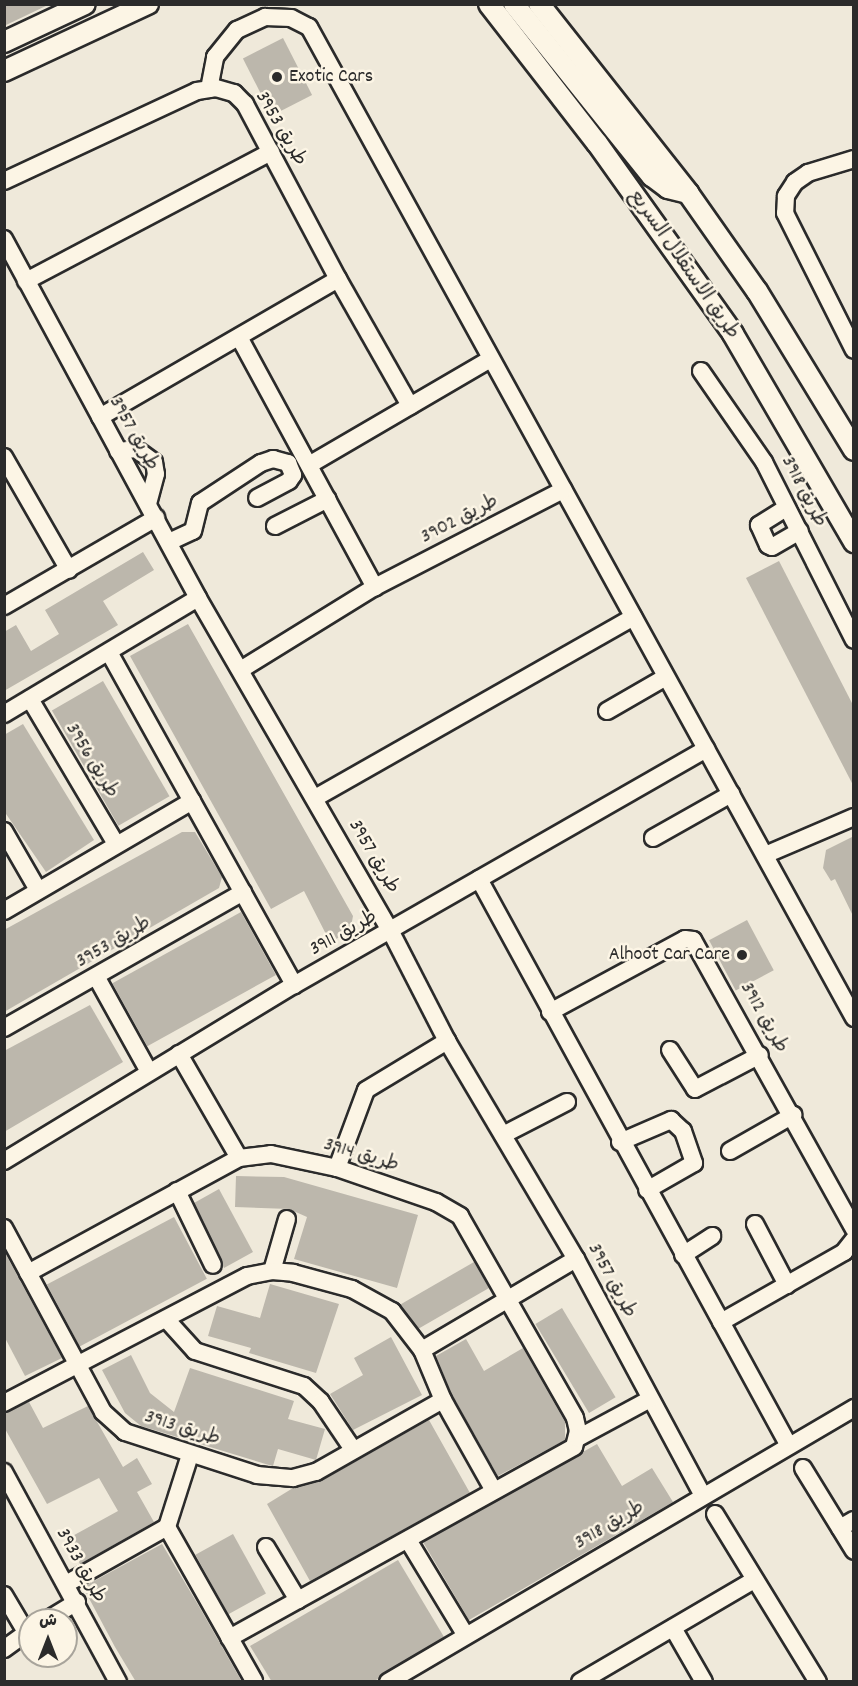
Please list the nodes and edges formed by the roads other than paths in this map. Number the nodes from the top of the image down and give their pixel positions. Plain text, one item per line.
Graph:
1 (85, 4) edge
2 (148, 4) edge
3 (489, 4) edge
4 (514, 4) edge
5 (539, 4) edge
6 (554, 4) edge
7 (61, 10) edge
8 (564, 38) junction
9 (4, 42) edge
10 (4, 71) edge
11 (209, 89) junction
12 (271, 152) junction
13 (854, 159) edge
14 (4, 182) edge
15 (688, 193) junction
16 (4, 239) edge
17 (338, 279) junction
18 (26, 281) junction
19 (239, 337) junction
20 (854, 350) edge
21 (489, 360) junction
22 (701, 370) dead end
23 (410, 406) junction
24 (100, 417) junction
25 (118, 450) junction
26 (854, 450) edge
27 (4, 457) edge
28 (309, 465) junction
29 (563, 490) junction
30 (257, 498) dead end
31 (328, 499) junction
32 (786, 508) junction
33 (152, 510) junction
34 (275, 526) dead end
35 (800, 531) junction
36 (169, 542) junction
37 (854, 542) edge
38 (69, 570) junction
39 (375, 587) junction
40 (198, 598) junction
41 (4, 606) edge
42 (633, 617) junction
43 (854, 640) edge
44 (110, 654) junction
45 (242, 669) junction
46 (666, 677) junction
47 (30, 699) junction
48 (607, 711) dead end
49 (4, 714) edge
50 (706, 749) junction
51 (731, 794) junction
52 (192, 801) junction
53 (318, 802) junction
54 (854, 817) edge
55 (4, 831) edge
56 (653, 838) dead end
57 (116, 844) junction
58 (765, 855) junction
59 (479, 879) junction
60 (38, 890) junction
61 (243, 892) junction
62 (4, 911) edge
63 (391, 932) junction
64 (97, 978) junction
65 (294, 984) junction
66 (848, 995) edge
67 (550, 1012) junction
68 (854, 1018) edge
69 (4, 1028) edge
70 (447, 1041) junction
71 (670, 1050) dead end
72 (179, 1054) junction
73 (760, 1054) junction
74 (150, 1072) junction
75 (567, 1102) dead end
76 (793, 1115) junction
77 (503, 1135) junction
78 (620, 1142) junction
79 (730, 1151) dead end
80 (239, 1158) junction
81 (4, 1161) edge
82 (337, 1168) junction
83 (647, 1190) junction
84 (177, 1191) junction
85 (849, 1206) edge
86 (287, 1219) dead end
87 (755, 1224) dead end
88 (4, 1228) edge
89 (854, 1229) edge
90 (712, 1236) dead end
91 (854, 1239) edge
92 (683, 1255) junction
93 (576, 1259) junction
94 (213, 1265) dead end
95 (272, 1270) junction
96 (28, 1273) junction
97 (787, 1285) junction
98 (508, 1299) junction
99 (166, 1319) junction
100 (721, 1322) junction
101 (422, 1350) junction
102 (77, 1364) junction
103 (650, 1399) junction
104 (443, 1400) junction
105 (4, 1404) edge
106 (854, 1408) edge
107 (578, 1435) junction
108 (789, 1446) junction
109 (352, 1448) junction
110 (190, 1455) junction
111 (803, 1468) dead end
112 (4, 1472) edge
113 (494, 1491) junction
114 (704, 1496) junction
115 (715, 1514) dead end
116 (847, 1524) edge
117 (167, 1527) junction
118 (408, 1540) junction
119 (266, 1547) dead end
120 (854, 1551) edge
121 (754, 1580) junction
122 (66, 1584) junction
123 (4, 1595) edge
124 (298, 1600) junction
125 (77, 1602) junction
126 (67, 1608) edge
127 (18, 1616) edge
128 (674, 1628) junction
129 (465, 1634) junction
130 (18, 1638) edge
131 (229, 1638) junction
132 (4, 1649) edge
133 (585, 1680) edge
134 (255, 1681) edge
135 (118, 1682) edge
136 (388, 1682) edge
137 (704, 1682) edge
138 (818, 1682) edge

1 - 7 main road
2 - 10 main road
3 - 37 main road, طريق الاستقلال السريع
4 - 15 main road
5 - 8 main road
6 - 8 main road
7 - 9 main road
8 - 15 main road
11 - 12 street, طريق 3953
11 - 14 street
11 - 21 street
12 - 17 street, طريق 3953
12 - 18 street
13 - 20 street
15 - 26 main road
16 - 18 street, طريق 3957
17 - 19 street
17 - 23 street, طريق 3953
18 - 24 street, طريق 3957
19 - 24 street
19 - 28 street
21 - 23 street
21 - 29 street
22 - 32 street, طريق 3918
23 - 28 street
24 - 25 street, طريق 3957
25 - 33 street, طريق 3957
25 - 33 street
27 - 38 street
28 - 31 street
29 - 39 street, طريق 3902
29 - 42 street
30 - 36 street
31 - 34 street
31 - 39 street
32 - 35 street, طريق 3918
32 - 35 street
33 - 36 street, طريق 3957
33 - 38 street
35 - 43 street, طريق 3918
36 - 40 street, طريق 3957
38 - 41 street
39 - 45 street, طريق 3902
40 - 44 street
40 - 45 street, طريق 3957
42 - 46 street
42 - 53 street
44 - 47 street
44 - 52 street
45 - 53 street, طريق 3957
46 - 48 street
46 - 50 street
47 - 49 street
47 - 57 street, طريق 3956
50 - 51 street
50 - 59 street, طريق 3911
51 - 56 street
51 - 58 street
52 - 57 street
52 - 61 street
53 - 63 street, طريق 3957
54 - 58 street
55 - 60 street
57 - 60 street
58 - 66 street
59 - 63 street, طريق 3911
59 - 67 street
60 - 62 street
61 - 64 street, طريق 3953
61 - 65 street
63 - 65 street, طريق 3911
63 - 70 street, طريق 3957
64 - 69 street, طريق 3953
64 - 74 street
65 - 72 street, طريق 3911
66 - 68 street
67 - 73 street, طريق 3912
67 - 78 street
70 - 77 street, طريق 3957
70 - 82 street
71 - 73 street
72 - 74 street, طريق 3911
72 - 80 street
73 - 76 street, طريق 3912
74 - 81 street, طريق 3911
75 - 77 street
76 - 79 street
76 - 85 street, طريق 3912
77 - 93 street, طريق 3957
78 - 83 street
78 - 83 street
80 - 82 street, طريق 3914
80 - 84 street, طريق 3914
82 - 98 street, طريق 3914
83 - 92 street
84 - 94 street
84 - 96 street, طريق 3914
85 - 89 street, طريق 3912
86 - 95 street
87 - 97 street
88 - 96 street, طريق 3913
90 - 92 street
91 - 97 street
92 - 100 street
93 - 98 street
93 - 103 street, طريق 3957
95 - 99 street
95 - 101 street
96 - 102 street, طريق 3913
97 - 100 street
98 - 101 street
98 - 107 street, طريق 3914
99 - 102 street
99 - 109 street
100 - 108 street
101 - 104 street
102 - 105 street
102 - 110 street, طريق 3913
103 - 107 street
103 - 114 street, طريق 3957
104 - 109 street, طريق 3913
104 - 113 street
106 - 108 street, طريق 3918
107 - 113 street
108 - 114 street, طريق 3918
109 - 110 street, طريق 3913
110 - 117 street
111 - 116 street
112 - 122 street, طريق 3933
113 - 118 street
114 - 129 street, طريق 3918
115 - 121 street
116 - 120 street
117 - 122 street
117 - 131 street
118 - 124 street
118 - 129 street
119 - 124 street
121 - 128 street
121 - 138 street
122 - 125 street, طريق 3933
123 - 127 street
124 - 131 street
125 - 126 street
125 - 135 street, طريق 3933
128 - 133 street
128 - 137 street
129 - 136 street, طريق 3918
130 - 132 street
131 - 134 street

